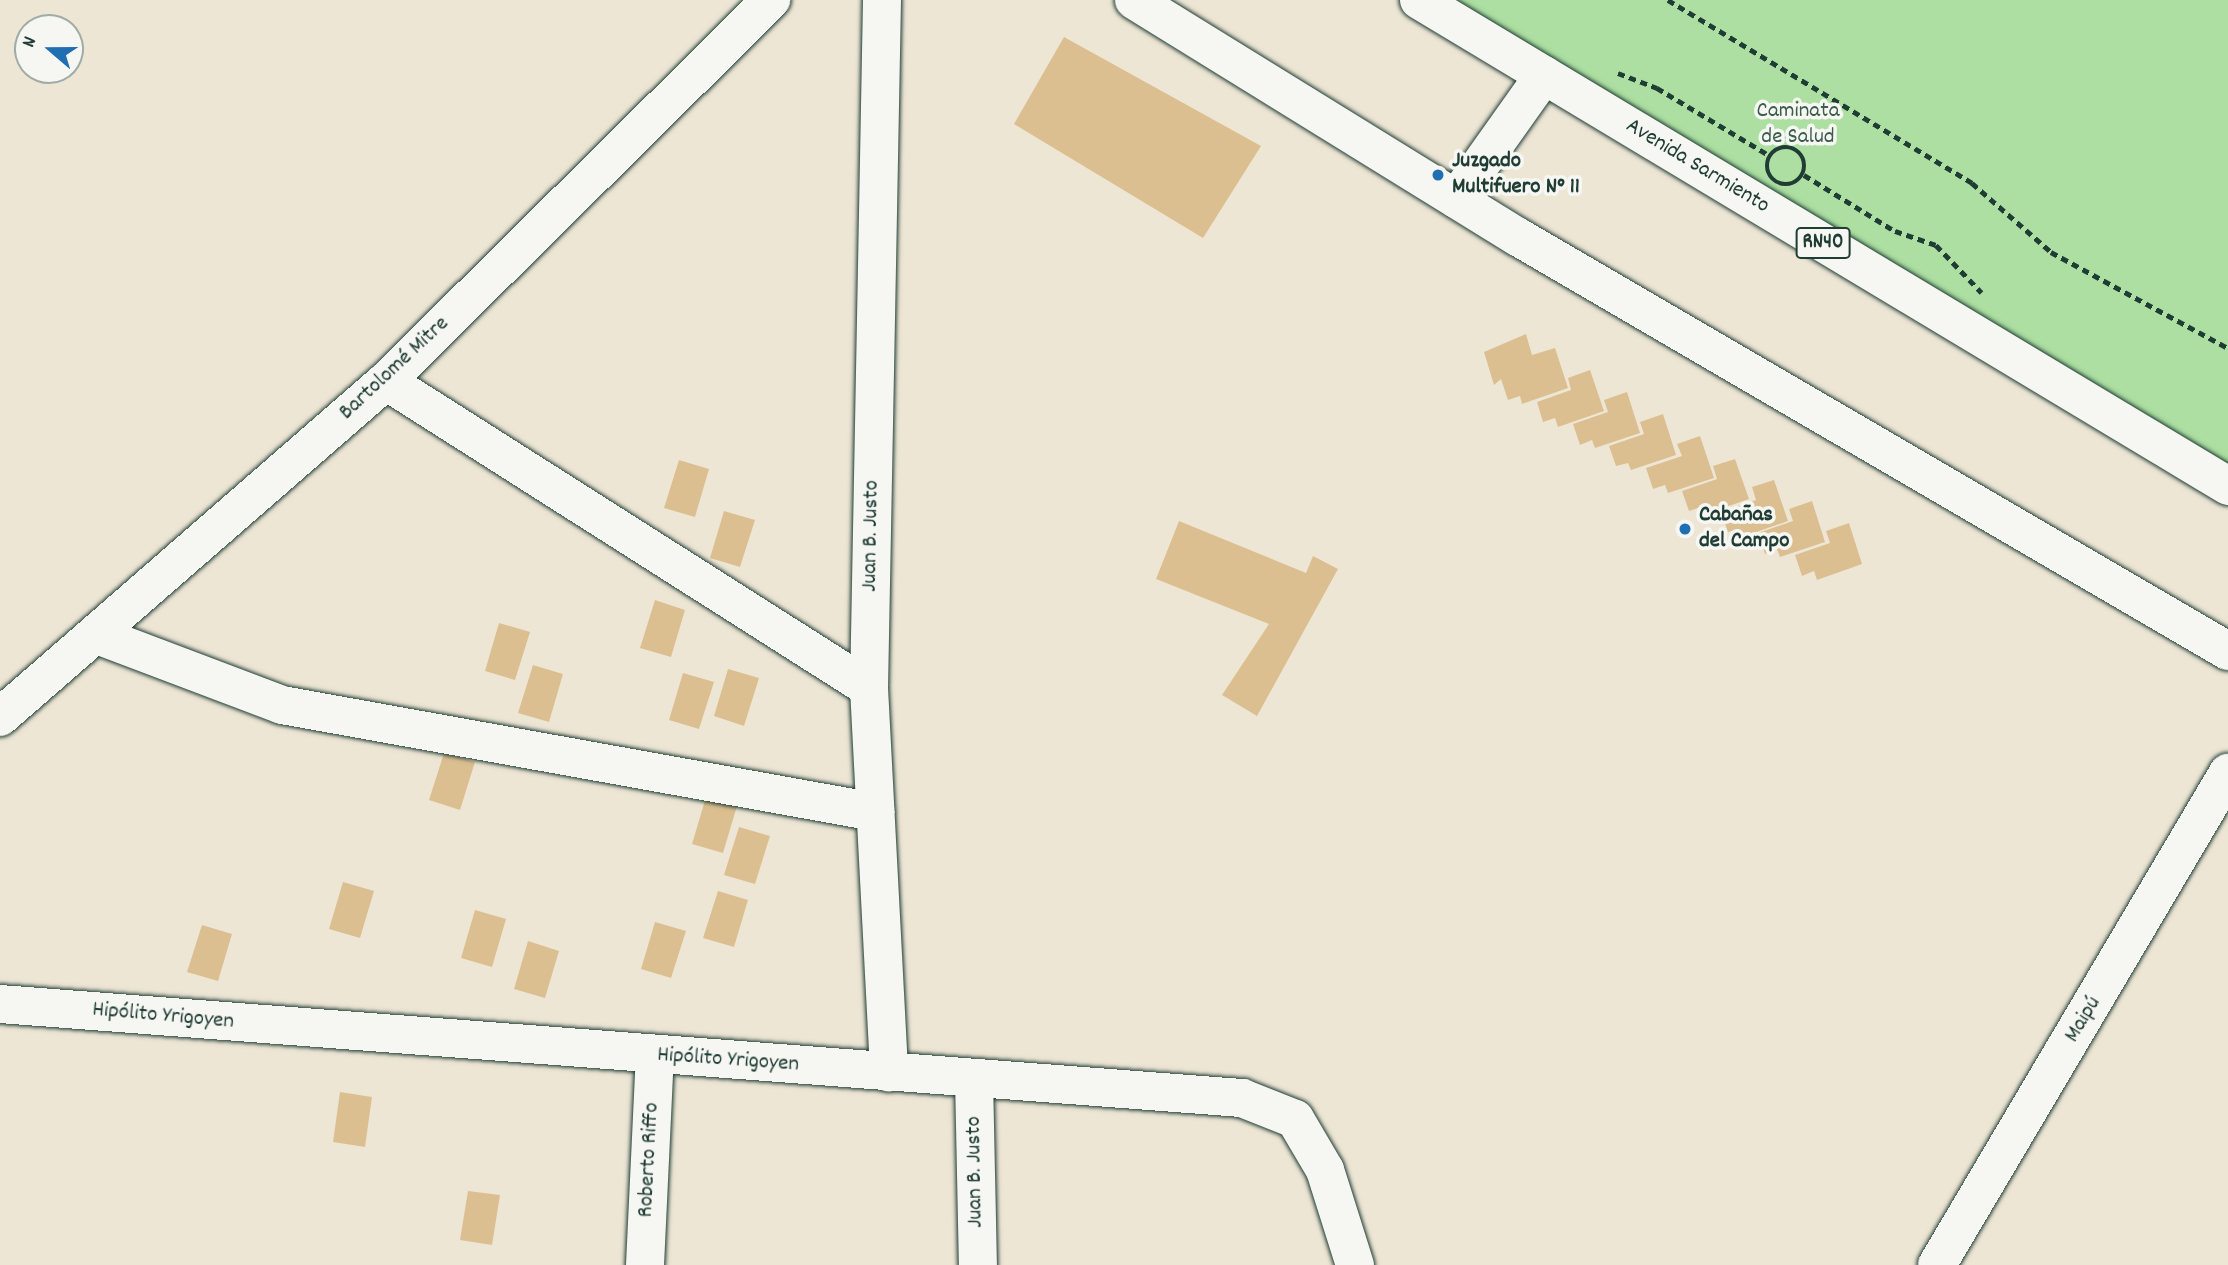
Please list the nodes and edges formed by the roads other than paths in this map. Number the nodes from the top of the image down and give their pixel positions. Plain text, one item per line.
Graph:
1 (771, 0) edge
2 (883, 0) edge
3 (1133, 0) edge
4 (1419, 0) edge
5 (1544, 75) junction
6 (1456, 199) junction
7 (386, 381) junction
8 (2228, 486) edge
9 (97, 635) junction
10 (2228, 651) edge
11 (869, 688) junction
12 (0, 717) edge
13 (2228, 773) edge
14 (875, 812) junction
15 (0, 1004) edge
16 (655, 1056) junction
17 (889, 1072) junction
18 (974, 1078) junction
19 (645, 1265) edge
20 (978, 1265) edge
21 (1356, 1265) edge
22 (1937, 1265) edge

1 - 7 main road, Bartolomé Mitre
2 - 11 main road, Juan B. Justo
3 - 6 main road
4 - 5 main road, Avenida Sarmiento / RN40
5 - 6 main road
5 - 8 main road, Avenida Sarmiento / RN40
6 - 10 main road
7 - 9 main road, Bartolomé Mitre
7 - 11 main road
9 - 12 main road, Bartolomé Mitre
9 - 14 main road
11 - 14 main road, Juan B. Justo
13 - 22 main road, Maipú
14 - 17 main road, Juan B. Justo
15 - 16 main road, Hipólito Yrigoyen
16 - 17 main road, Hipólito Yrigoyen
16 - 19 main road, Roberto Riffo
17 - 18 main road, Hipólito Yrigoyen
18 - 20 main road, Juan B. Justo
18 - 21 main road, Hipólito Yrigoyen

